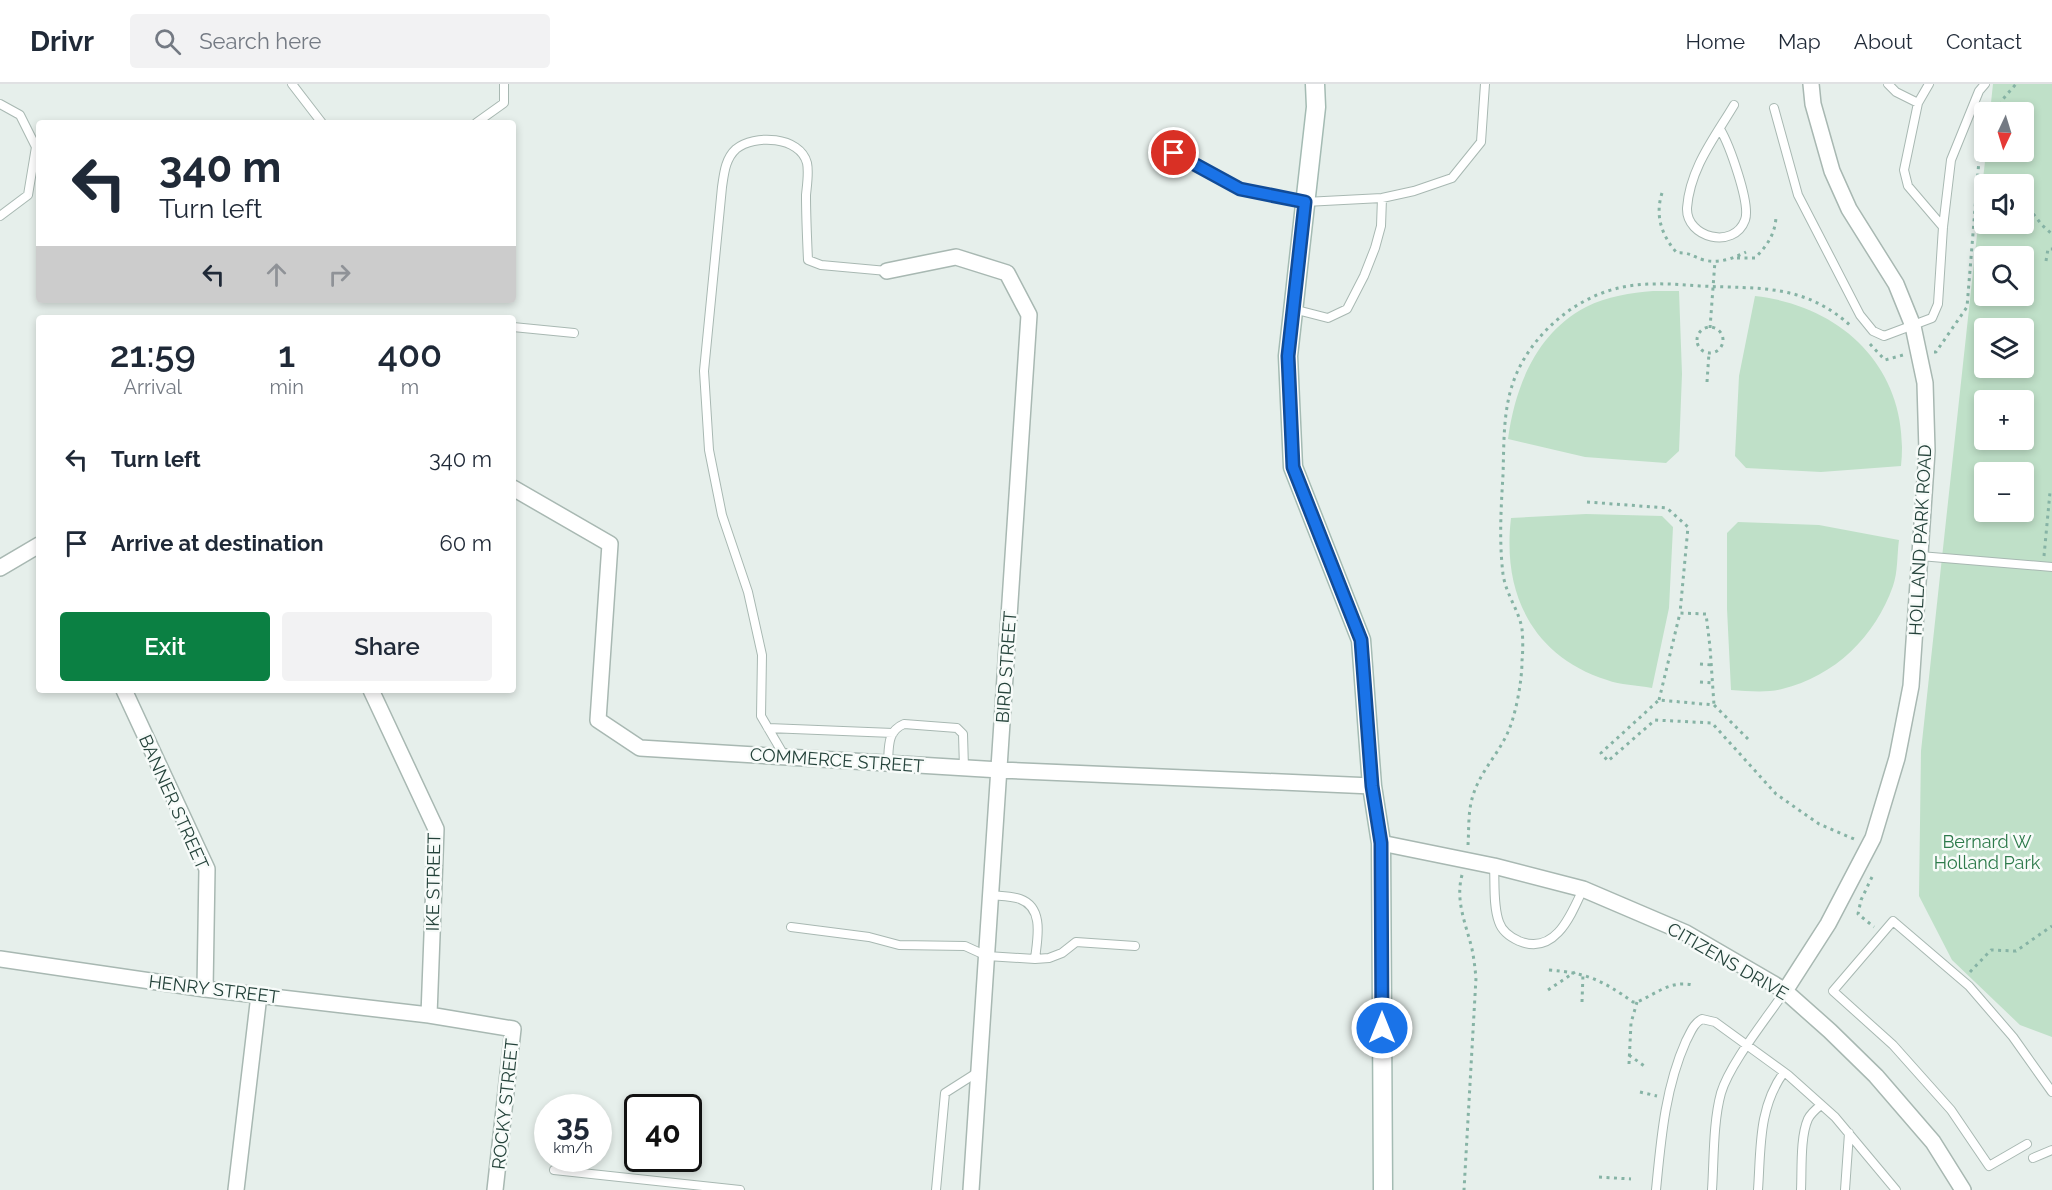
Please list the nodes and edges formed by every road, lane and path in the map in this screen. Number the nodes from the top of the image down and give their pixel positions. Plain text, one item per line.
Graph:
1 (292, 84) edge
2 (504, 84) edge
3 (1315, 84) edge
4 (1485, 84) edge
5 (1811, 84) edge
6 (1888, 84) edge
7 (1929, 84) edge
8 (1985, 84) edge
9 (2016, 84) edge
10 (2002, 102) edge
11 (1918, 103) junction
12 (0, 104) edge
13 (1734, 105) dead end
14 (1774, 108) dead end
15 (320, 120) edge
16 (480, 120) edge
17 (1720, 129) junction
18 (1174, 153) dead end
19 (1979, 162) edge
20 (1662, 192) dead end
21 (1382, 198) junction
22 (1305, 202) junction
23 (1776, 215) dead end
24 (2034, 215) edge
25 (0, 216) edge
26 (1943, 227) junction
27 (2052, 234) edge
28 (2052, 249) edge
29 (1746, 252) dead end
30 (1734, 258) junction
31 (1715, 261) junction
32 (2046, 261) dead end
33 (887, 271) joint
34 (1713, 286) junction
35 (1293, 309) junction
36 (1913, 326) junction
37 (516, 327) edge
38 (1710, 328) junction
39 (574, 333) dead end
40 (1859, 333) dead end
41 (1866, 339) dead end
42 (1709, 353) junction
43 (1918, 355) junction
44 (1707, 382) dead end
45 (516, 490) edge
46 (2052, 490) edge
47 (1587, 501) dead end
48 (36, 547) edge
49 (1920, 556) junction
50 (2048, 567) edge
51 (0, 568) edge
52 (1680, 613) junction
53 (1700, 664) dead end
54 (1712, 665) junction
55 (1700, 682) dead end
56 (1713, 683) junction
57 (125, 693) edge
58 (372, 693) edge
59 (1659, 700) junction
60 (1714, 705) junction
61 (768, 728) junction
62 (893, 733) junction
63 (1748, 739) dead end
64 (785, 757) junction
65 (888, 763) junction
66 (964, 768) junction
67 (1000, 770) junction
68 (1372, 786) junction
69 (1854, 839) dead end
70 (1381, 843) junction
71 (1466, 860) junction
72 (1494, 866) junction
73 (1873, 874) dead end
74 (1583, 889) junction
75 (991, 895) junction
76 (2052, 926) edge
77 (791, 927) dead end
78 (1882, 933) junction
79 (1135, 946) dead end
80 (987, 956) junction
81 (0, 958) edge
82 (1035, 959) junction
83 (1549, 970) dead end
84 (1575, 972) junction
85 (1583, 974) junction
86 (1962, 980) junction
87 (1693, 985) dead end
88 (205, 989) junction
89 (1548, 990) dead end
90 (1785, 991) junction
91 (260, 995) junction
92 (1582, 1002) dead end
93 (1637, 1002) junction
94 (429, 1015) junction
95 (1748, 1045) junction
96 (1629, 1055) junction
97 (1629, 1064) dead end
98 (1647, 1068) dead end
99 (979, 1071) junction
100 (1784, 1072) junction
101 (1640, 1092) dead end
102 (2052, 1092) edge
103 (1668, 1100) junction
104 (1821, 1105) junction
105 (1848, 1133) junction
106 (2027, 1144) dead end
107 (2052, 1150) edge
108 (2033, 1158) dead end
109 (573, 1172) edge
110 (1599, 1177) dead end
111 (1631, 1179) dead end
112 (236, 1190) edge
113 (495, 1190) edge
114 (740, 1190) edge
115 (936, 1190) edge
116 (971, 1190) edge
117 (1383, 1190) edge
118 (1464, 1190) edge
119 (1656, 1190) edge
120 (1712, 1190) edge
121 (1758, 1190) edge
122 (1801, 1190) edge
123 (1845, 1190) edge
124 (1896, 1190) edge
125 (1964, 1190) edge

1 - 15 lane
2 - 16 lane
3 - 22 street
4 - 21 lane
5 - 36 street, HOLLAND PARK ROAD
6 - 11 lane
7 - 11 lane
8 - 26 lane
9 - 10 path
11 - 26 lane
12 - 25 lane
13 - 17 lane
14 - 36 lane
17 - 17 lane
18 - 22 lane
19 - 43 path
20 - 31 path
21 - 22 lane
21 - 35 lane
22 - 35 street
23 - 30 path
24 - 27 path
26 - 36 lane
28 - 32 path
29 - 30 path
30 - 31 path
31 - 34 path
33 - 61 lane
33 - 67 street, BIRD STREET
34 - 38 path
34 - 40 path
34 - 71 path
35 - 68 street
36 - 43 street, HOLLAND PARK ROAD
37 - 39 lane
38 - 42 path
38 - 42 path
41 - 43 path
42 - 44 path
43 - 49 street, HOLLAND PARK ROAD
45 - 64 street, COMMERCE STREET
46 - 50 path
47 - 52 path
48 - 51 street
49 - 50 lane
49 - 90 street, HOLLAND PARK ROAD
52 - 54 path
52 - 59 path
53 - 54 path
54 - 56 path
55 - 56 path
56 - 60 path
57 - 88 street, BANNER STREET
58 - 94 street, IKE STREET
59 - 60 path
59 - 69 path
60 - 63 path
61 - 62 lane
61 - 64 lane
62 - 65 lane
62 - 66 lane
64 - 65 street, COMMERCE STREET
65 - 66 street, COMMERCE STREET
66 - 67 street, COMMERCE STREET
67 - 68 street, COMMERCE STREET
67 - 75 street, BIRD STREET
68 - 70 street
70 - 71 street, CITIZENS DRIVE
70 - 117 street
71 - 72 street, CITIZENS DRIVE
71 - 118 path
72 - 74 street, CITIZENS DRIVE
72 - 74 lane
73 - 78 path
74 - 90 street, CITIZENS DRIVE
75 - 80 street, BIRD STREET
75 - 82 lane
76 - 86 path
77 - 80 lane
78 - 86 lane
78 - 106 lane
79 - 82 lane
80 - 82 lane
80 - 99 street, BIRD STREET
81 - 88 street, HENRY STREET
83 - 84 path
84 - 85 path
84 - 89 path
85 - 92 path
85 - 93 path
86 - 102 lane
87 - 93 path
88 - 91 street, HENRY STREET
90 - 95 lane
90 - 125 street, CITIZENS DRIVE
91 - 94 street, HENRY STREET
91 - 112 street
93 - 96 path
94 - 113 street, ROCKY STREET
95 - 100 lane
95 - 103 lane
95 - 120 lane
96 - 97 path
96 - 98 path
99 - 115 lane
99 - 116 street, BIRD STREET
100 - 104 lane
100 - 121 lane
101 - 103 path
103 - 119 lane
104 - 105 lane
104 - 122 lane
105 - 123 lane
105 - 124 lane
107 - 108 lane
109 - 114 lane
110 - 111 path

